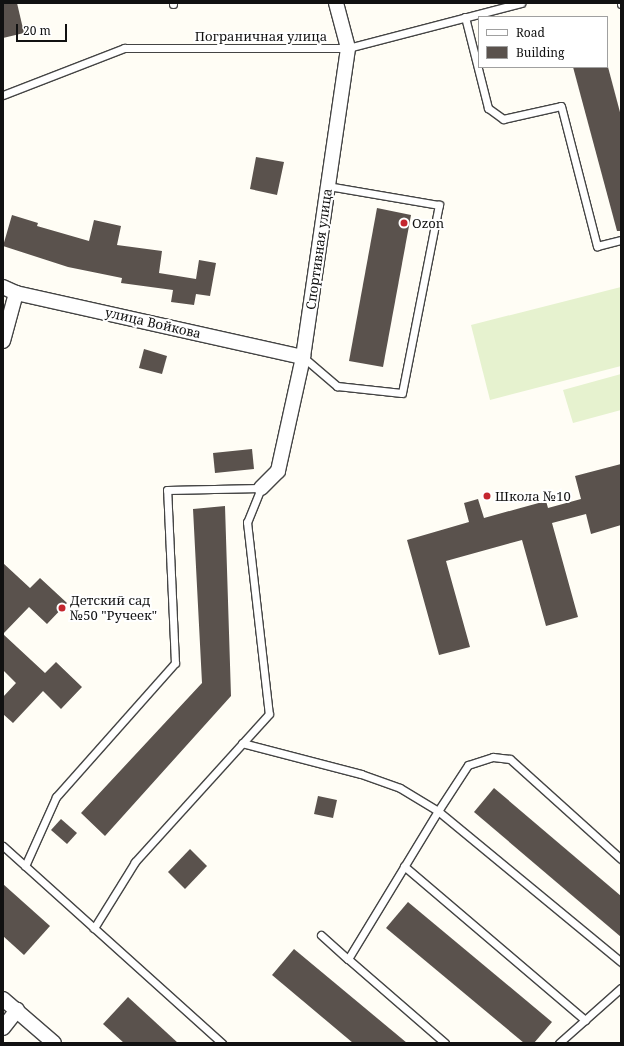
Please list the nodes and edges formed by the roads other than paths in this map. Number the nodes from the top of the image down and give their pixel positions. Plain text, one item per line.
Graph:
1 (336, 3) edge
2 (521, 3) edge
3 (465, 17) junction
4 (348, 48) junction
5 (3, 95) edge
6 (328, 186) junction
7 (621, 240) edge
8 (3, 287) edge
9 (16, 293) junction
10 (3, 341) edge
11 (303, 357) junction
12 (261, 488) junction
13 (242, 743) junction
14 (438, 811) junction
15 (3, 846) edge
16 (621, 859) edge
17 (25, 866) junction
18 (404, 866) junction
19 (94, 928) junction
20 (321, 936) dead end
21 (348, 959) junction
22 (621, 962) edge
23 (621, 988) edge
24 (3, 999) edge
25 (17, 1010) junction
26 (584, 1020) junction
27 (3, 1028) edge
28 (54, 1043) edge
29 (222, 1043) edge
30 (445, 1043) edge
31 (559, 1043) edge

1 - 4 street, Спортивная улица
2 - 3 lane, Пограничная улица
3 - 4 lane, Пограничная улица
3 - 7 lane
4 - 5 lane, Пограничная улица
4 - 6 street, Спортивная улица
6 - 11 street, Спортивная улица
6 - 11 lane
8 - 9 street, улица Войкова
9 - 10 street
9 - 11 street, улица Войкова
11 - 12 street, Спортивная улица
12 - 13 lane
12 - 17 lane
13 - 14 lane
13 - 19 lane
14 - 16 lane
14 - 18 lane
14 - 22 lane
15 - 17 lane
17 - 19 lane
18 - 21 lane
18 - 26 lane
19 - 29 lane
20 - 21 lane
21 - 30 lane
23 - 26 lane
24 - 25 street
25 - 27 street
25 - 28 street
26 - 31 lane

